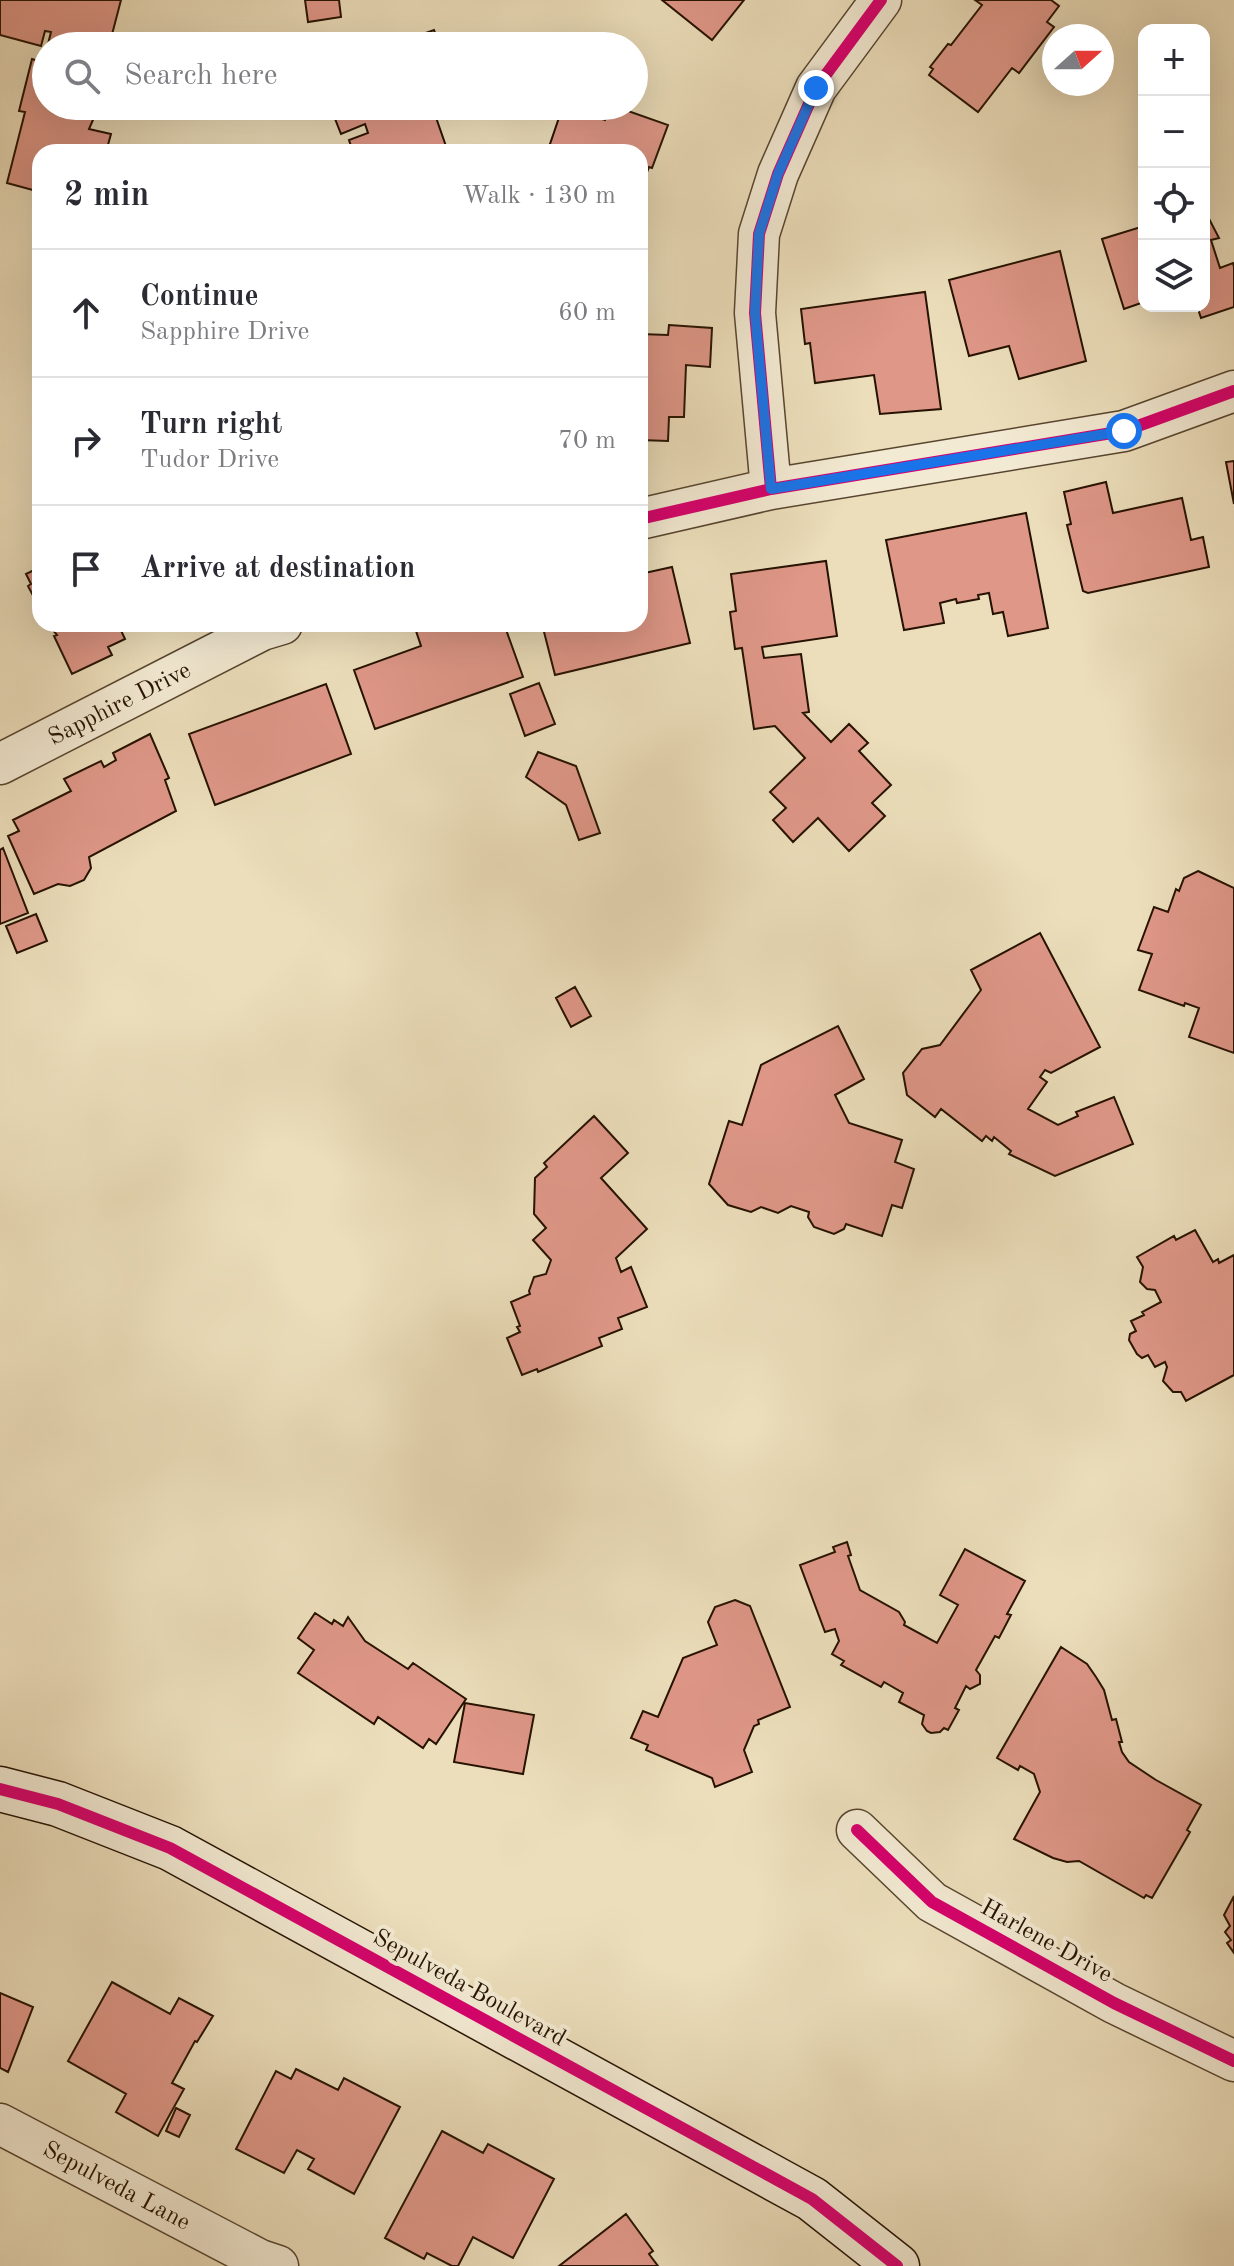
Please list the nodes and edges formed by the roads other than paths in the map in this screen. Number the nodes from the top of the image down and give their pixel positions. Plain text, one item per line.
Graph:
1 (881, 0) edge
2 (1234, 391) edge
3 (771, 489) junction
4 (648, 517) edge
5 (258, 632) edge
6 (0, 764) edge
7 (0, 1789) edge
8 (857, 1830) dead end
9 (1234, 2061) edge
10 (0, 2124) edge
11 (278, 2266) edge
12 (897, 2266) edge

1 - 3 street
2 - 3 street
3 - 4 street
5 - 6 street, Sapphire Drive
7 - 12 main road, Sepulveda Boulevard
8 - 9 street, Harlene Drive
10 - 11 street, Sepulveda Lane

